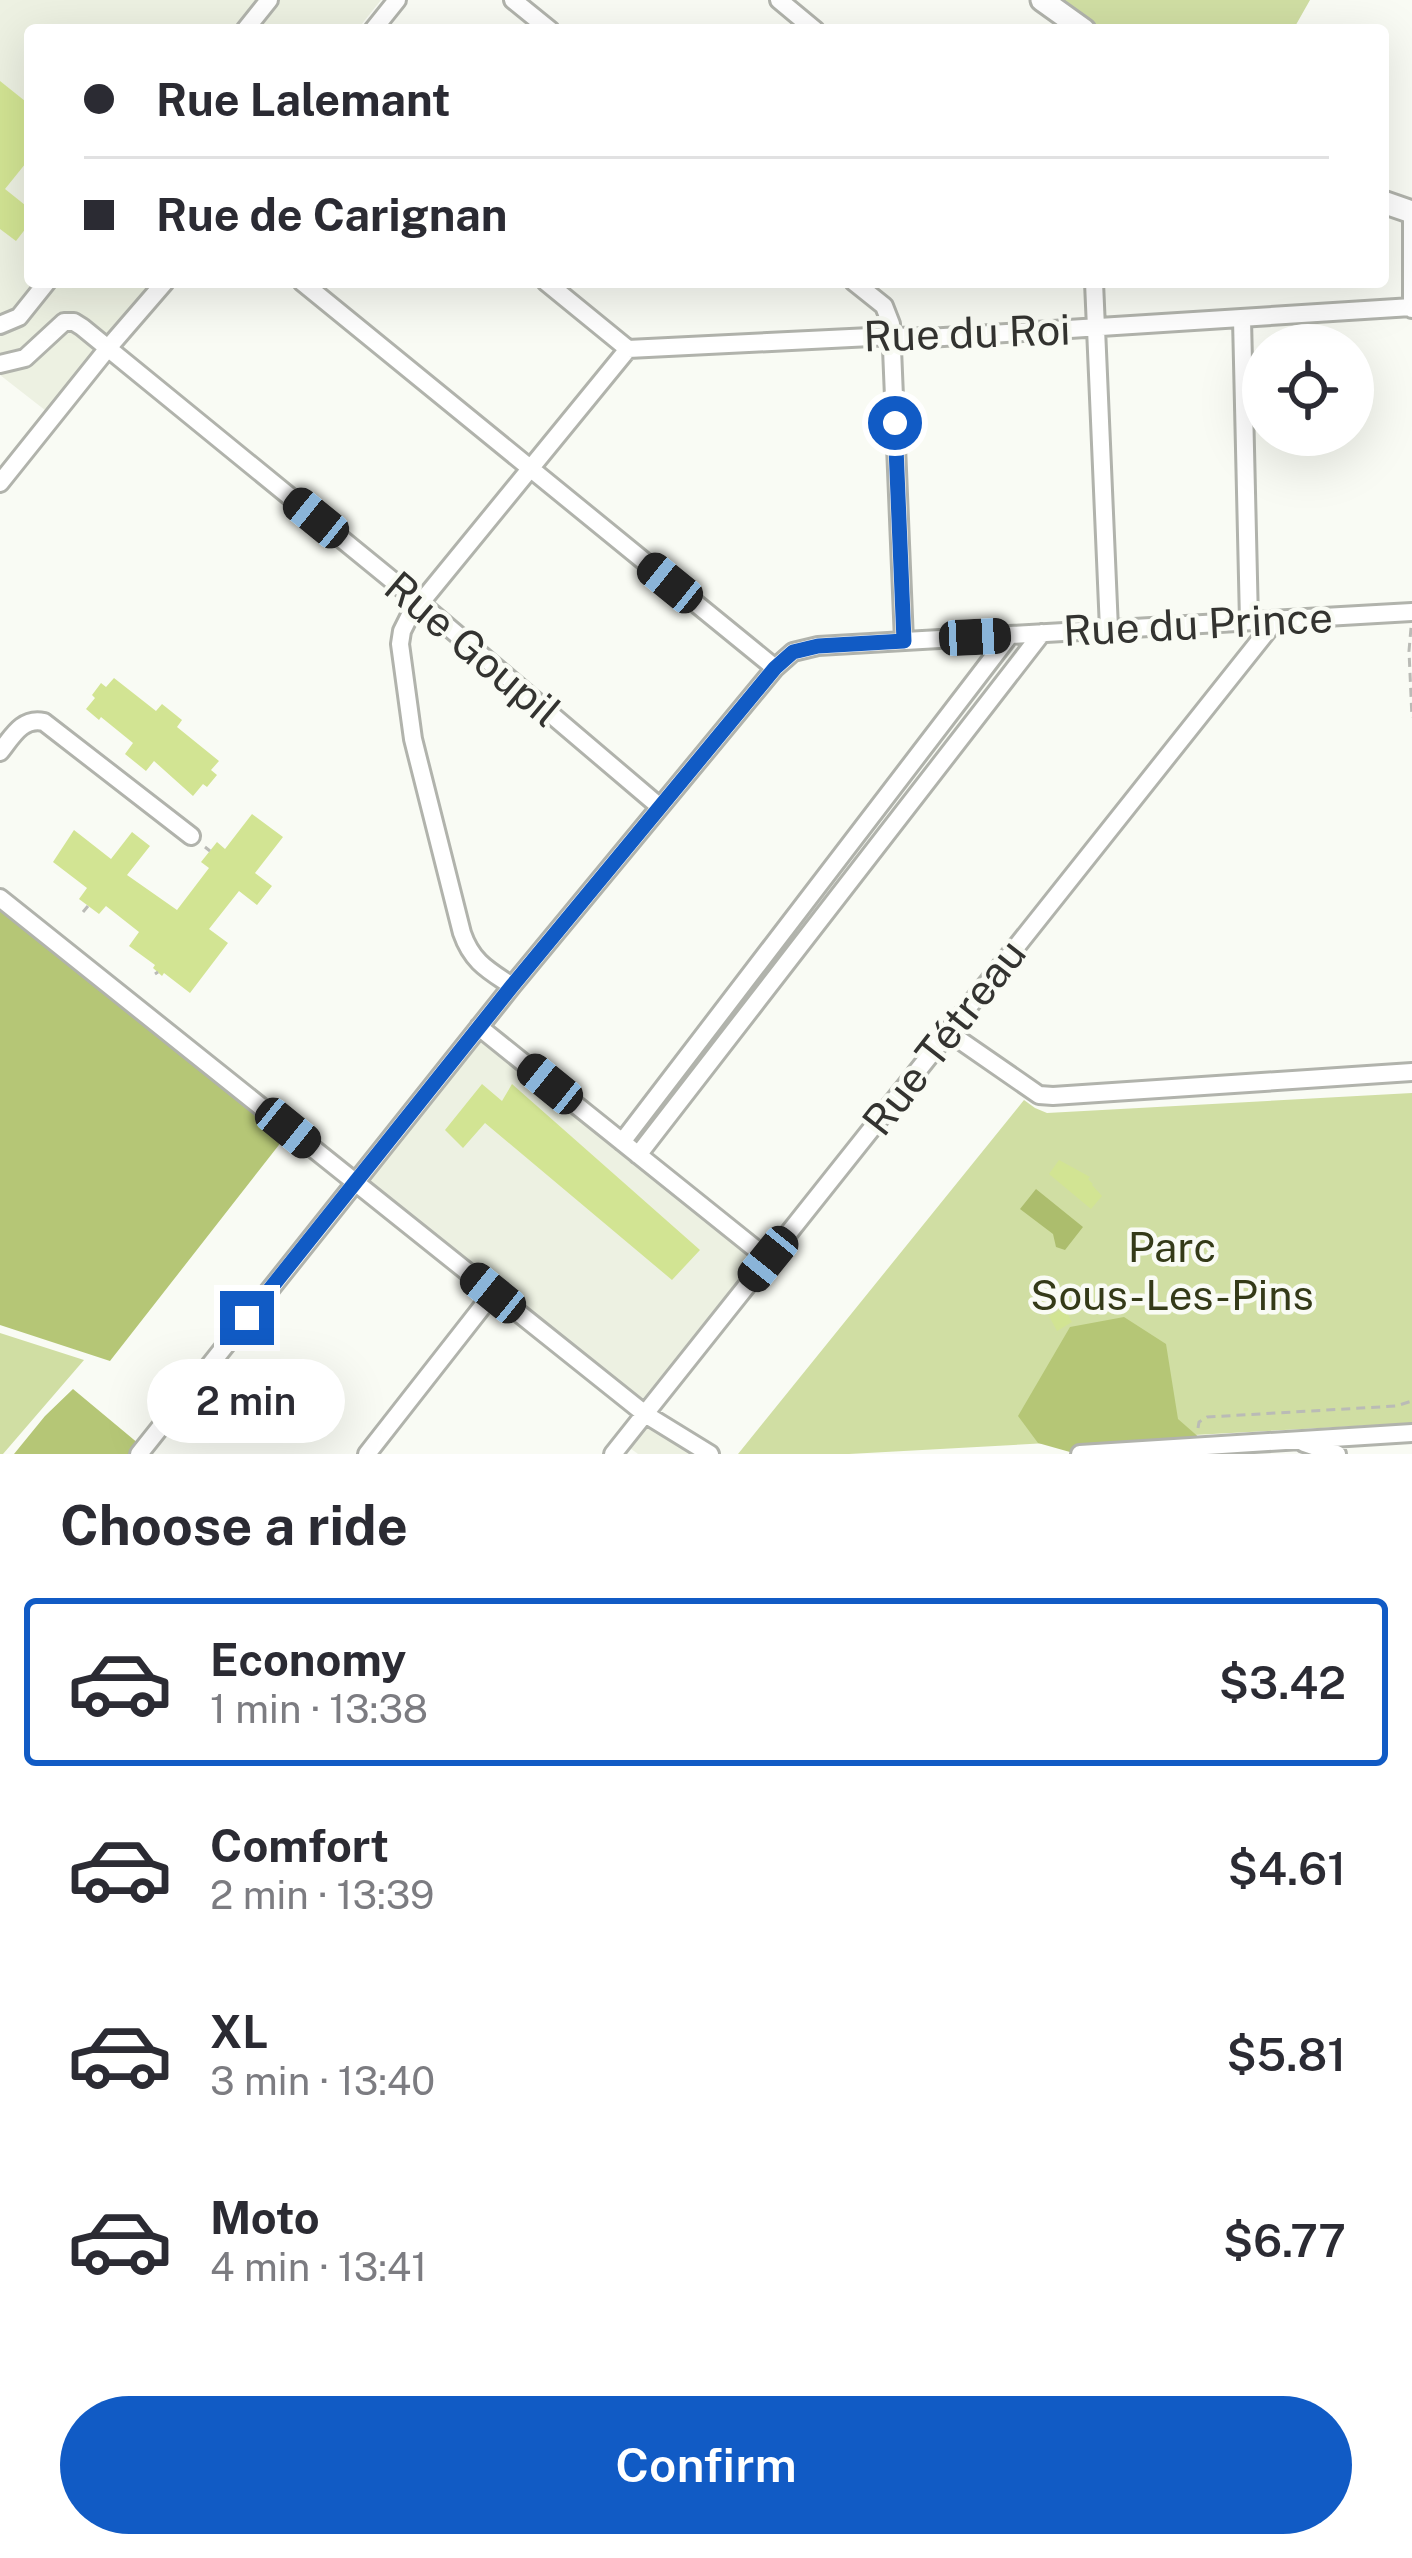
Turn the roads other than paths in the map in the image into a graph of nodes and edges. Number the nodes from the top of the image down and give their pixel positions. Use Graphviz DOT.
graph roads {
  1 [pos="269,0"];
  2 [pos="397,0"];
  3 [pos="514,0"];
  4 [pos="779,0"];
  5 [pos="1042,0"];
  6 [pos="250,24"];
  7 [pos="378,24"];
  8 [pos="543,24"];
  9 [pos="808,24"];
  10 [pos="1076,24"];
  11 [pos="1412,213"];
  12 [pos="42,288"];
  13 [pos="160,288"];
  14 [pos="309,288"];
  15 [pos="553,288"];
  16 [pos="861,288"];
  17 [pos="1095,288"];
  18 [pos="1412,308"];
  19 [pos="1242,320"];
  20 [pos="0,326"];
  21 [pos="1098,328"];
  22 [pos="891,336"];
  23 [pos="108,348"];
  24 [pos="628,350"];
  25 [pos="0,364"];
  26 [pos="530,470"];
  27 [pos="0,483"];
  28 [pos="420,603"];
  29 [pos="1412,612"];
  30 [pos="1276,620"];
  31 [pos="1250,621"];
  32 [pos="1109,629"];
  33 [pos="1042,633"];
  34 [pos="1010,635"];
  35 [pos="904,641"];
  36 [pos="775,668"];
  37 [pos="0,752"];
  38 [pos="901,778"];
  39 [pos="919,792"];
  40 [pos="660,807"];
  41 [pos="202,844"];
  42 [pos="817,887"];
  43 [pos="0,898"];
  44 [pos="834,901"];
  45 [pos="512,986"];
  46 [pos="723,1010"];
  47 [pos="740,1023"];
  48 [pos="478,1027"];
  49 [pos="948,1032"];
  50 [pos="1412,1072"];
  51 [pos="622,1142"];
  52 [pos="638,1155"];
  53 [pos="356,1182"];
  54 [pos="768,1259"];
  55 [pos="493,1293"];
  56 [pos="645,1414"];
  57 [pos="1412,1433"];
  58 [pos="1292,1439"];
  59 [pos="139,1454"];
  60 [pos="367,1454"];
  61 [pos="613,1454"];
  62 [pos="710,1454"];
  63 [pos="1080,1454"];
  64 [pos="1337,1454"];
  1 -- 6 [label="street"];
  2 -- 7 [label="street"];
  3 -- 8 [label="street"];
  4 -- 9 [label="street"];
  5 -- 10 [label="main road"];
  11 -- 18 [label="street"];
  12 -- 20 [label="street"];
  13 -- 23 [label="street"];
  14 -- 26 [label="street"];
  15 -- 24 [label="street"];
  16 -- 22 [label="street"];
  17 -- 21 [label="street"];
  18 -- 19 [label="street, Rue du Roi"];
  19 -- 21 [label="street, Rue du Roi"];
  19 -- 31 [label="street"];
  21 -- 22 [label="street, Rue du Roi"];
  21 -- 32 [label="street"];
  22 -- 24 [label="street, Rue du Roi"];
  22 -- 35 [label="street"];
  23 -- 25 [label="street, Rue Goupil"];
  23 -- 27 [label="street"];
  23 -- 28 [label="street, Rue Goupil"];
  24 -- 26 [label="street"];
  26 -- 28 [label="street"];
  26 -- 36 [label="street"];
  28 -- 40 [label="street, Rue Goupil"];
  28 -- 45 [label="street"];
  29 -- 30 [label="street, Rue du Prince"];
  30 -- 31 [label="street, Rue du Prince"];
  30 -- 49 [label="street, Rue Tétreau"];
  31 -- 32 [label="street, Rue du Prince"];
  32 -- 33 [label="street, Rue du Prince"];
  33 -- 34 [label="street, Rue du Prince"];
  33 -- 39 [label="street"];
  34 -- 35 [label="street, Rue du Prince"];
  34 -- 38 [label="street"];
  35 -- 36 [label="street, Rue du Prince"];
  36 -- 40 [label="street"];
  37 -- 41 [label="street"];
  38 -- 39 [label="street"];
  38 -- 42 [label="street"];
  39 -- 44 [label="street"];
  40 -- 45 [label="street"];
  42 -- 44 [label="street"];
  42 -- 46 [label="street"];
  43 -- 53 [label="street"];
  44 -- 47 [label="street"];
  45 -- 48 [label="street"];
  46 -- 47 [label="street"];
  46 -- 51 [label="street"];
  47 -- 52 [label="street"];
  48 -- 51 [label="street"];
  48 -- 53 [label="street"];
  49 -- 50 [label="street"];
  49 -- 54 [label="street, Rue Tétreau"];
  51 -- 52 [label="street"];
  52 -- 54 [label="street"];
  53 -- 55 [label="street"];
  53 -- 59 [label="street"];
  54 -- 56 [label="street, Rue Tétreau"];
  55 -- 56 [label="street"];
  55 -- 60 [label="street"];
  56 -- 61 [label="street, Rue Tétreau"];
  56 -- 62 [label="street"];
  57 -- 58 [label="street"];
  58 -- 63 [label="street"];
  58 -- 64 [label="street"];
}
